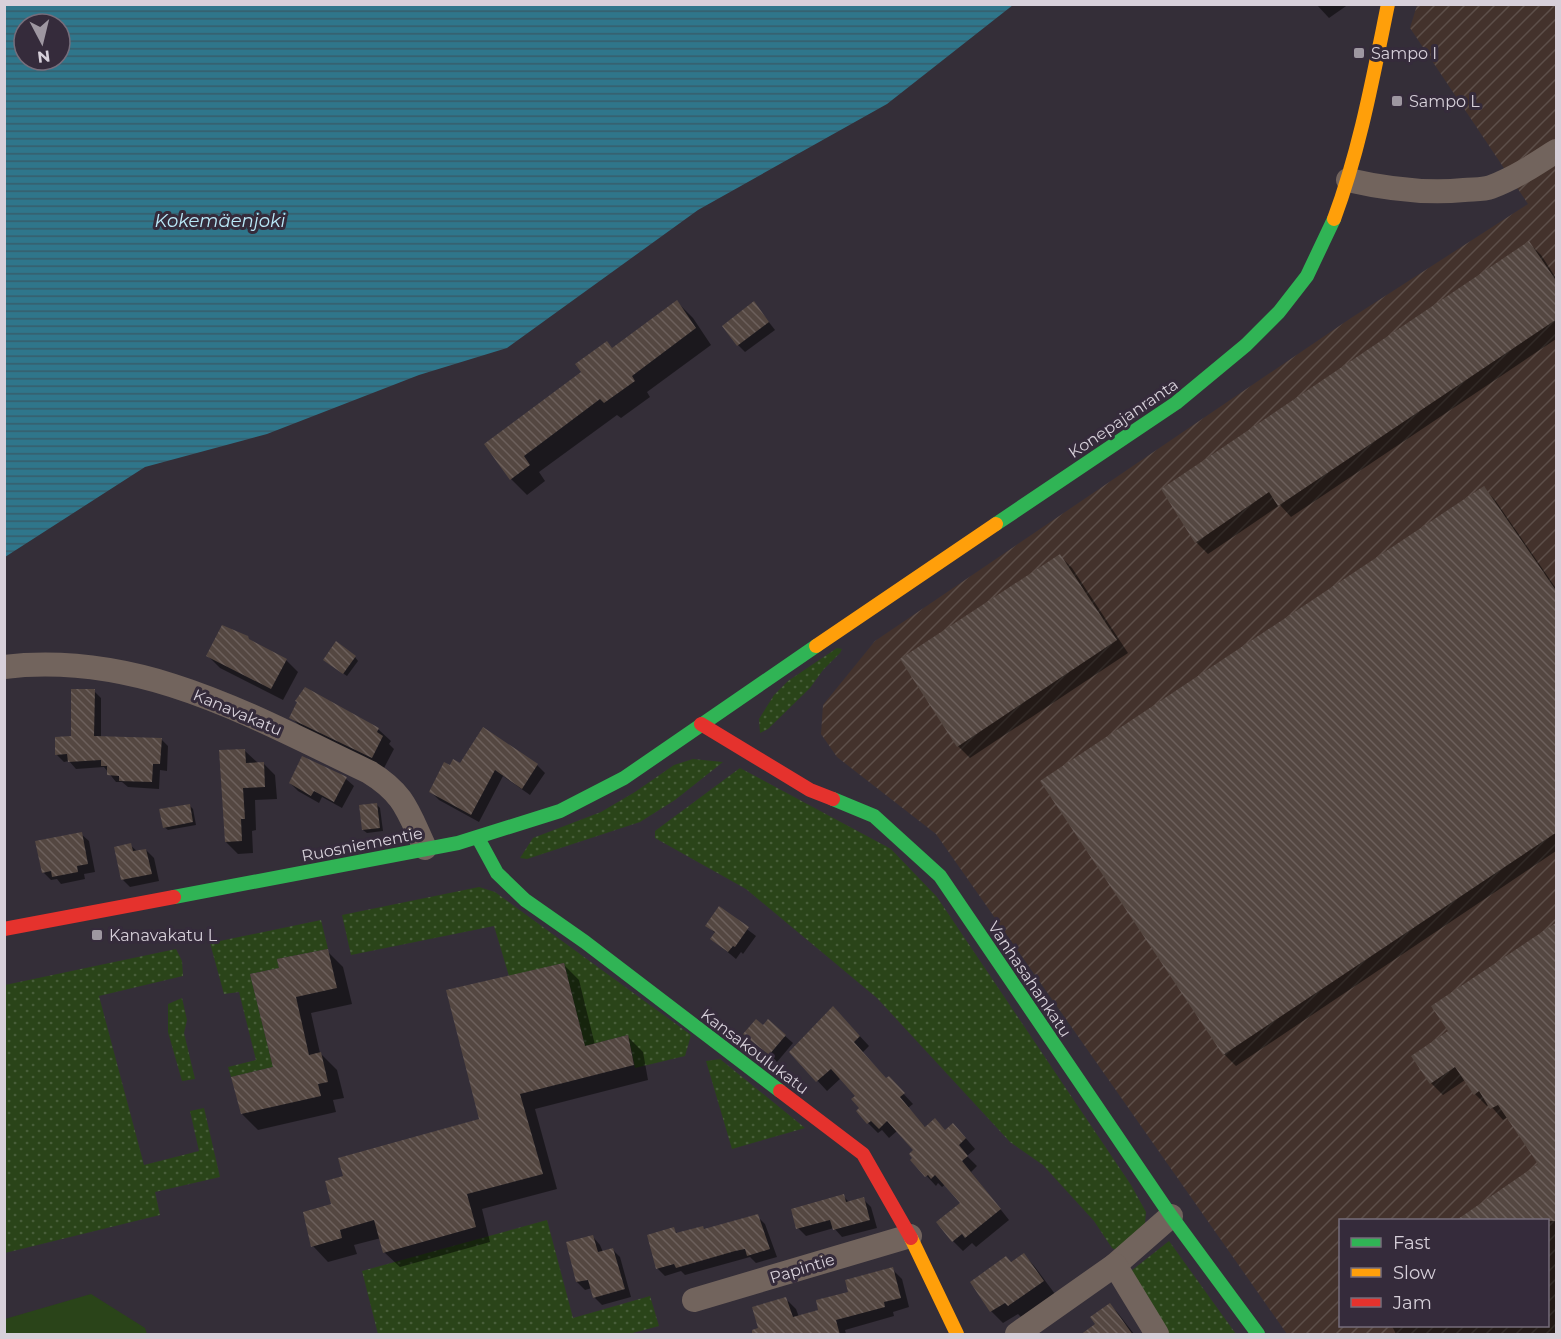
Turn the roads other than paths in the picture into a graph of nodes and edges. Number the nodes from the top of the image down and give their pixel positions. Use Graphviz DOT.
graph roads {
  1 [pos="1388,4"];
  2 [pos="1557,151"];
  3 [pos="1348,180"];
  4 [pos="4,667"];
  5 [pos="701,724"];
  6 [pos="478,838"];
  7 [pos="425,848"];
  8 [pos="4,928"];
  9 [pos="1171,1216"];
  10 [pos="910,1236"];
  11 [pos="1114,1265"];
  12 [pos="694,1300"];
  13 [pos="957,1335"];
  14 [pos="1017,1335"];
  15 [pos="1156,1335"];
  16 [pos="1257,1335"];
  1 -- 3 [label="main road, Konepajanranta"];
  2 -- 3 [label="street"];
  3 -- 5 [label="main road, Konepajanranta"];
  4 -- 7 [label="street, Kanavakatu"];
  5 -- 6 [label="main road, Ruosniementie"];
  5 -- 9 [label="main road, Vanhasahankatu"];
  6 -- 7 [label="main road, Ruosniementie"];
  6 -- 10 [label="main road, Kansakoulukatu"];
  7 -- 8 [label="main road, Ruosniementie"];
  9 -- 11 [label="street"];
  9 -- 16 [label="main road, Vanhasahankatu"];
  10 -- 12 [label="street, Papintie"];
  10 -- 13 [label="main road, Kansakoulukatu"];
  11 -- 14 [label="street"];
  11 -- 15 [label="street"];
}
